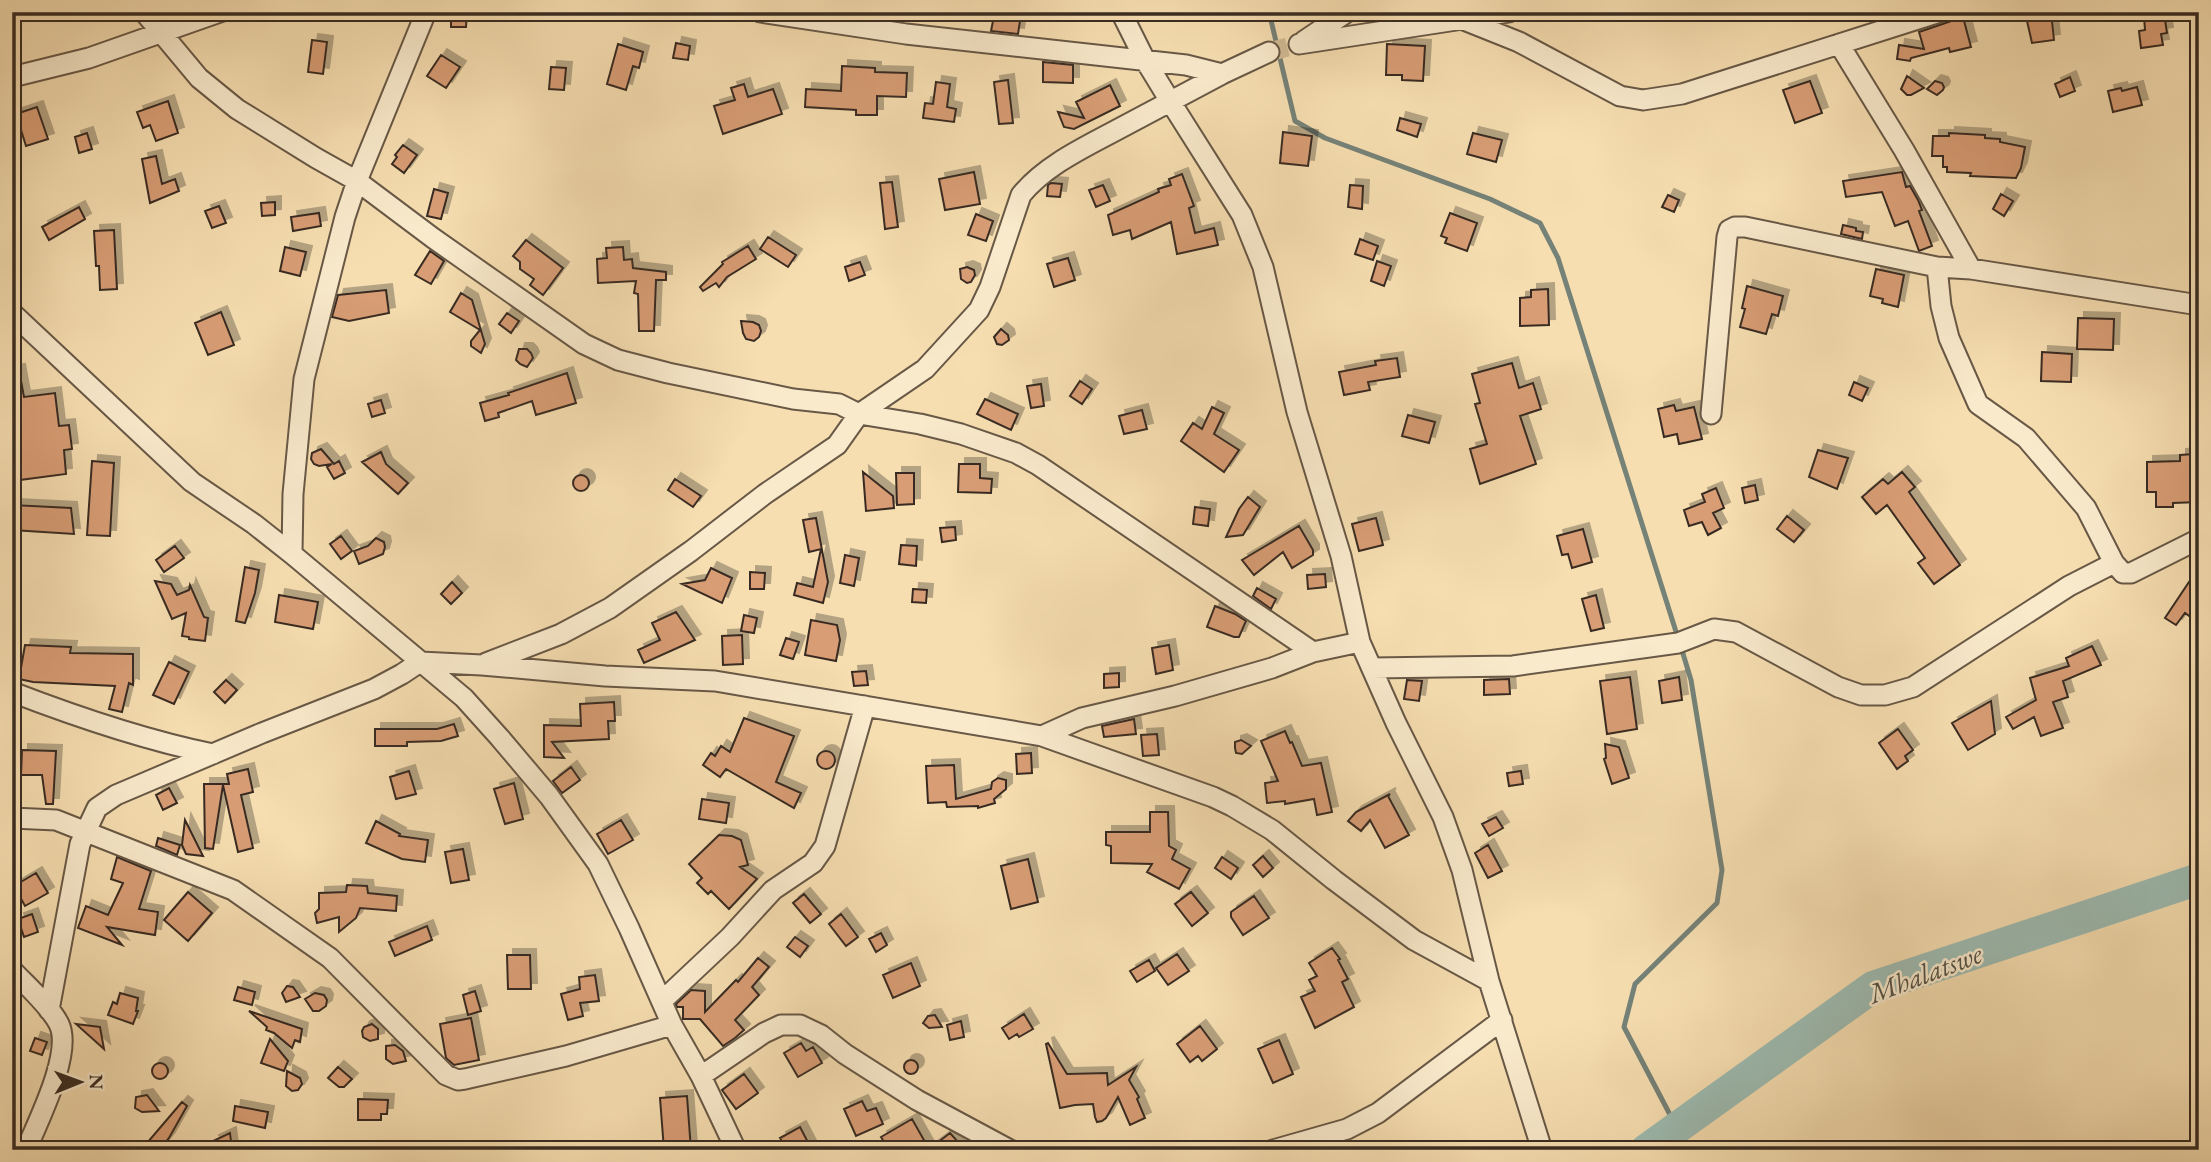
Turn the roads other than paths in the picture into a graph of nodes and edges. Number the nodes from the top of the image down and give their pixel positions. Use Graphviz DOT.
graph roads {
  1 [pos="144,12"];
  2 [pos="220,12"];
  3 [pos="426,12"];
  4 [pos="760,12"];
  5 [pos="1121,12"];
  6 [pos="1347,12"];
  7 [pos="1509,12"];
  8 [pos="1940,12"];
  9 [pos="1450,18"];
  10 [pos="161,33"];
  11 [pos="1839,44"];
  12 [pos="1269,52"];
  13 [pos="1146,60"];
  14 [pos="1222,74"];
  15 [pos="12,77"];
  16 [pos="1170,101"];
  17 [pos="357,181"];
  18 [pos="1937,267"];
  19 [pos="1971,269"];
  20 [pos="2199,305"];
  21 [pos="12,313"];
  22 [pos="859,414"];
  23 [pos="1711,414"];
  24 [pos="2199,539"];
  25 [pos="292,554"];
  26 [pos="2113,564"];
  27 [pos="1360,642"];
  28 [pos="1313,652"];
  29 [pos="420,662"];
  30 [pos="482,665"];
  31 [pos="1372,667"];
  32 [pos="12,692"];
  33 [pos="865,706"];
  34 [pos="1042,736"];
  35 [pos="212,754"];
  36 [pos="12,818"];
  37 [pos="85,830"];
  38 [pos="12,970"];
  39 [pos="1489,981"];
  40 [pos="662,1001"];
  41 [pos="49,1010"];
  42 [pos="1502,1020"];
  43 [pos="672,1025"];
  44 [pos="701,1076"];
  45 [pos="26,1150"];
  46 [pos="736,1150"];
  47 [pos="1010,1150"];
  48 [pos="1273,1150"];
  49 [pos="1542,1150"];
  1 -- 10 [label="street"];
  2 -- 10 [label="street"];
  3 -- 17 [label="street"];
  4 -- 13 [label="street"];
  5 -- 13 [label="street"];
  6 -- 9 [label="street"];
  7 -- 9 [label="street"];
  8 -- 11 [label="street"];
  9 -- 11 [label="street"];
  10 -- 15 [label="street"];
  10 -- 17 [label="street"];
  11 -- 19 [label="street"];
  12 -- 14 [label="street"];
  13 -- 14 [label="street"];
  13 -- 16 [label="street"];
  14 -- 16 [label="street"];
  16 -- 22 [label="street"];
  16 -- 27 [label="street"];
  17 -- 22 [label="street"];
  17 -- 25 [label="street"];
  18 -- 19 [label="street"];
  18 -- 23 [label="street"];
  18 -- 26 [label="street"];
  19 -- 20 [label="street"];
  21 -- 25 [label="street"];
  22 -- 28 [label="street"];
  22 -- 30 [label="street"];
  24 -- 26 [label="street"];
  25 -- 29 [label="street"];
  26 -- 31 [label="street"];
  27 -- 28 [label="street"];
  27 -- 31 [label="street"];
  28 -- 34 [label="street"];
  29 -- 30 [label="street"];
  29 -- 35 [label="street"];
  29 -- 40 [label="street"];
  30 -- 33 [label="street"];
  31 -- 39 [label="street"];
  32 -- 35 [label="street"];
  33 -- 34 [label="street"];
  33 -- 40 [label="street"];
  34 -- 39 [label="street"];
  35 -- 37 [label="street"];
  36 -- 37 [label="street"];
  37 -- 41 [label="street"];
  37 -- 43 [label="street"];
  38 -- 41 [label="street"];
  39 -- 42 [label="street"];
  40 -- 43 [label="street"];
  41 -- 45 [label="street"];
  42 -- 48 [label="street"];
  42 -- 49 [label="street"];
  43 -- 44 [label="street"];
  44 -- 46 [label="street"];
  44 -- 47 [label="street"];
}
